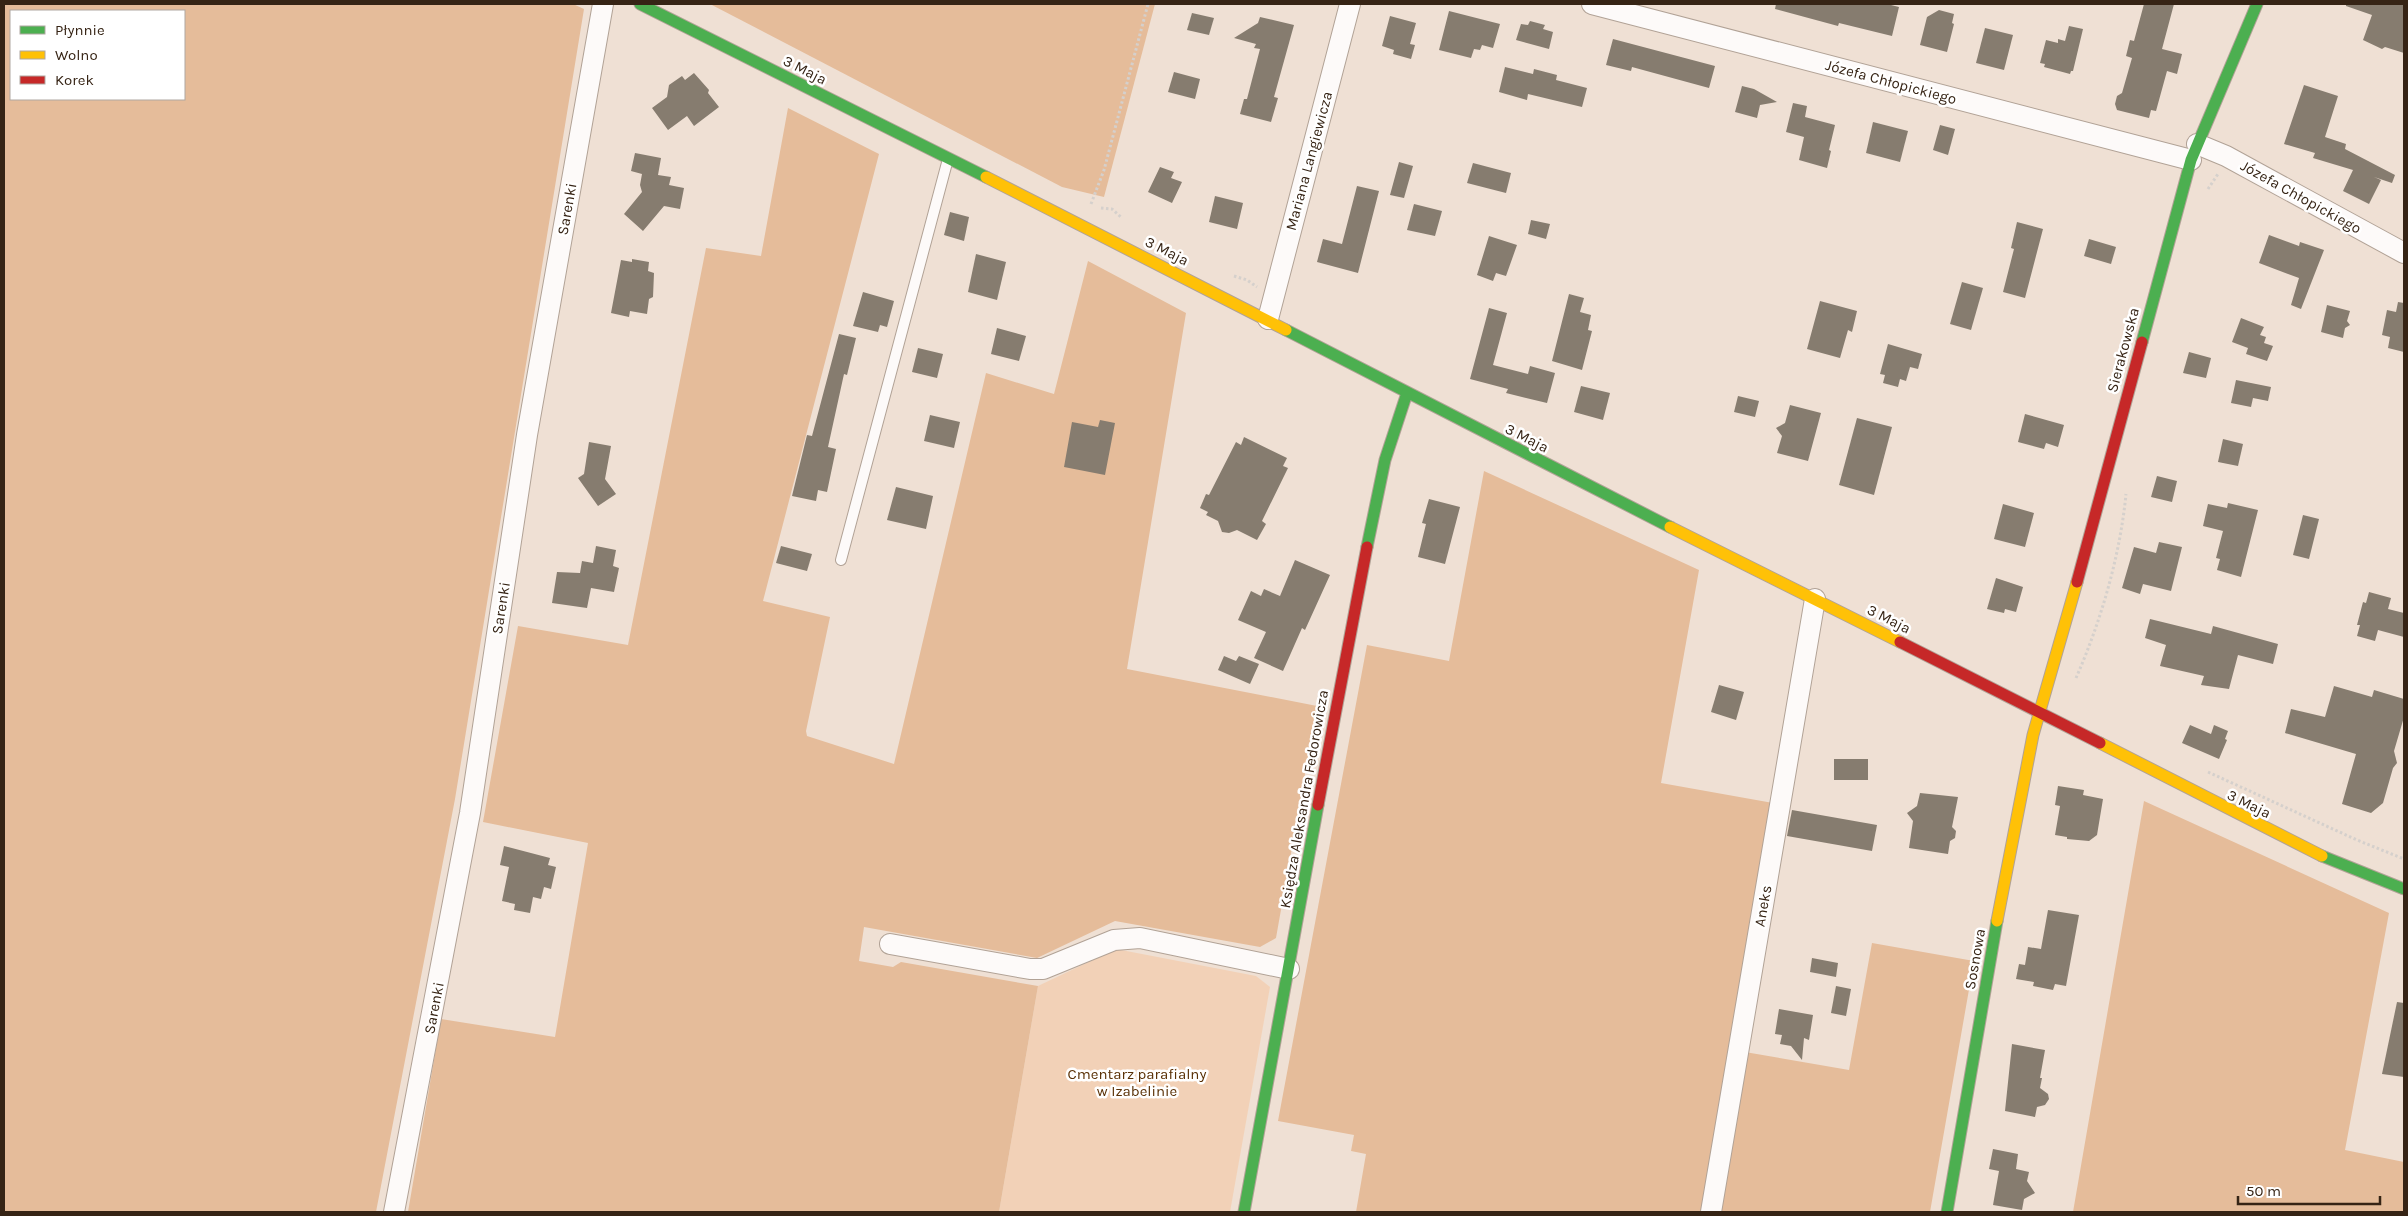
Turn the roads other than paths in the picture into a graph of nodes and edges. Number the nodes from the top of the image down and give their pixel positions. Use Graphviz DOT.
graph roads {
  1 [pos="603,4"];
  2 [pos="640,4"];
  3 [pos="1350,4"];
  4 [pos="1592,4"];
  5 [pos="2257,4"];
  6 [pos="2194,152"];
  7 [pos="948,158"];
  8 [pos="2404,253"];
  9 [pos="1268,319"];
  10 [pos="1407,393"];
  11 [pos="841,560"];
  12 [pos="1815,599"];
  13 [pos="2040,712"];
  14 [pos="2404,889"];
  15 [pos="890,944"];
  16 [pos="1289,969"];
  17 [pos="394,1212"];
  18 [pos="1244,1212"];
  19 [pos="1711,1212"];
  20 [pos="1947,1212"];
  1 -- 17 [label="street, Sarenki"];
  2 -- 7 [label="street, 3 Maja"];
  3 -- 9 [label="street, Mariana Langiewicza"];
  4 -- 6 [label="street, Józefa Chłopickiego"];
  5 -- 6 [label="street, Sierakowska"];
  6 -- 8 [label="street, Józefa Chłopickiego"];
  6 -- 13 [label="street, Sierakowska"];
  7 -- 9 [label="street, 3 Maja"];
  7 -- 11 [label="lane"];
  9 -- 10 [label="street, 3 Maja"];
  10 -- 12 [label="street, 3 Maja"];
  10 -- 16 [label="street, Księdza Aleksandra Fedorowicza"];
  12 -- 13 [label="street, 3 Maja"];
  12 -- 19 [label="street, Aneks"];
  13 -- 14 [label="street, 3 Maja"];
  13 -- 20 [label="street, Sosnowa"];
  15 -- 16 [label="street"];
  16 -- 18 [label="street, Księdza Aleksandra Fedorowicza"];
}
